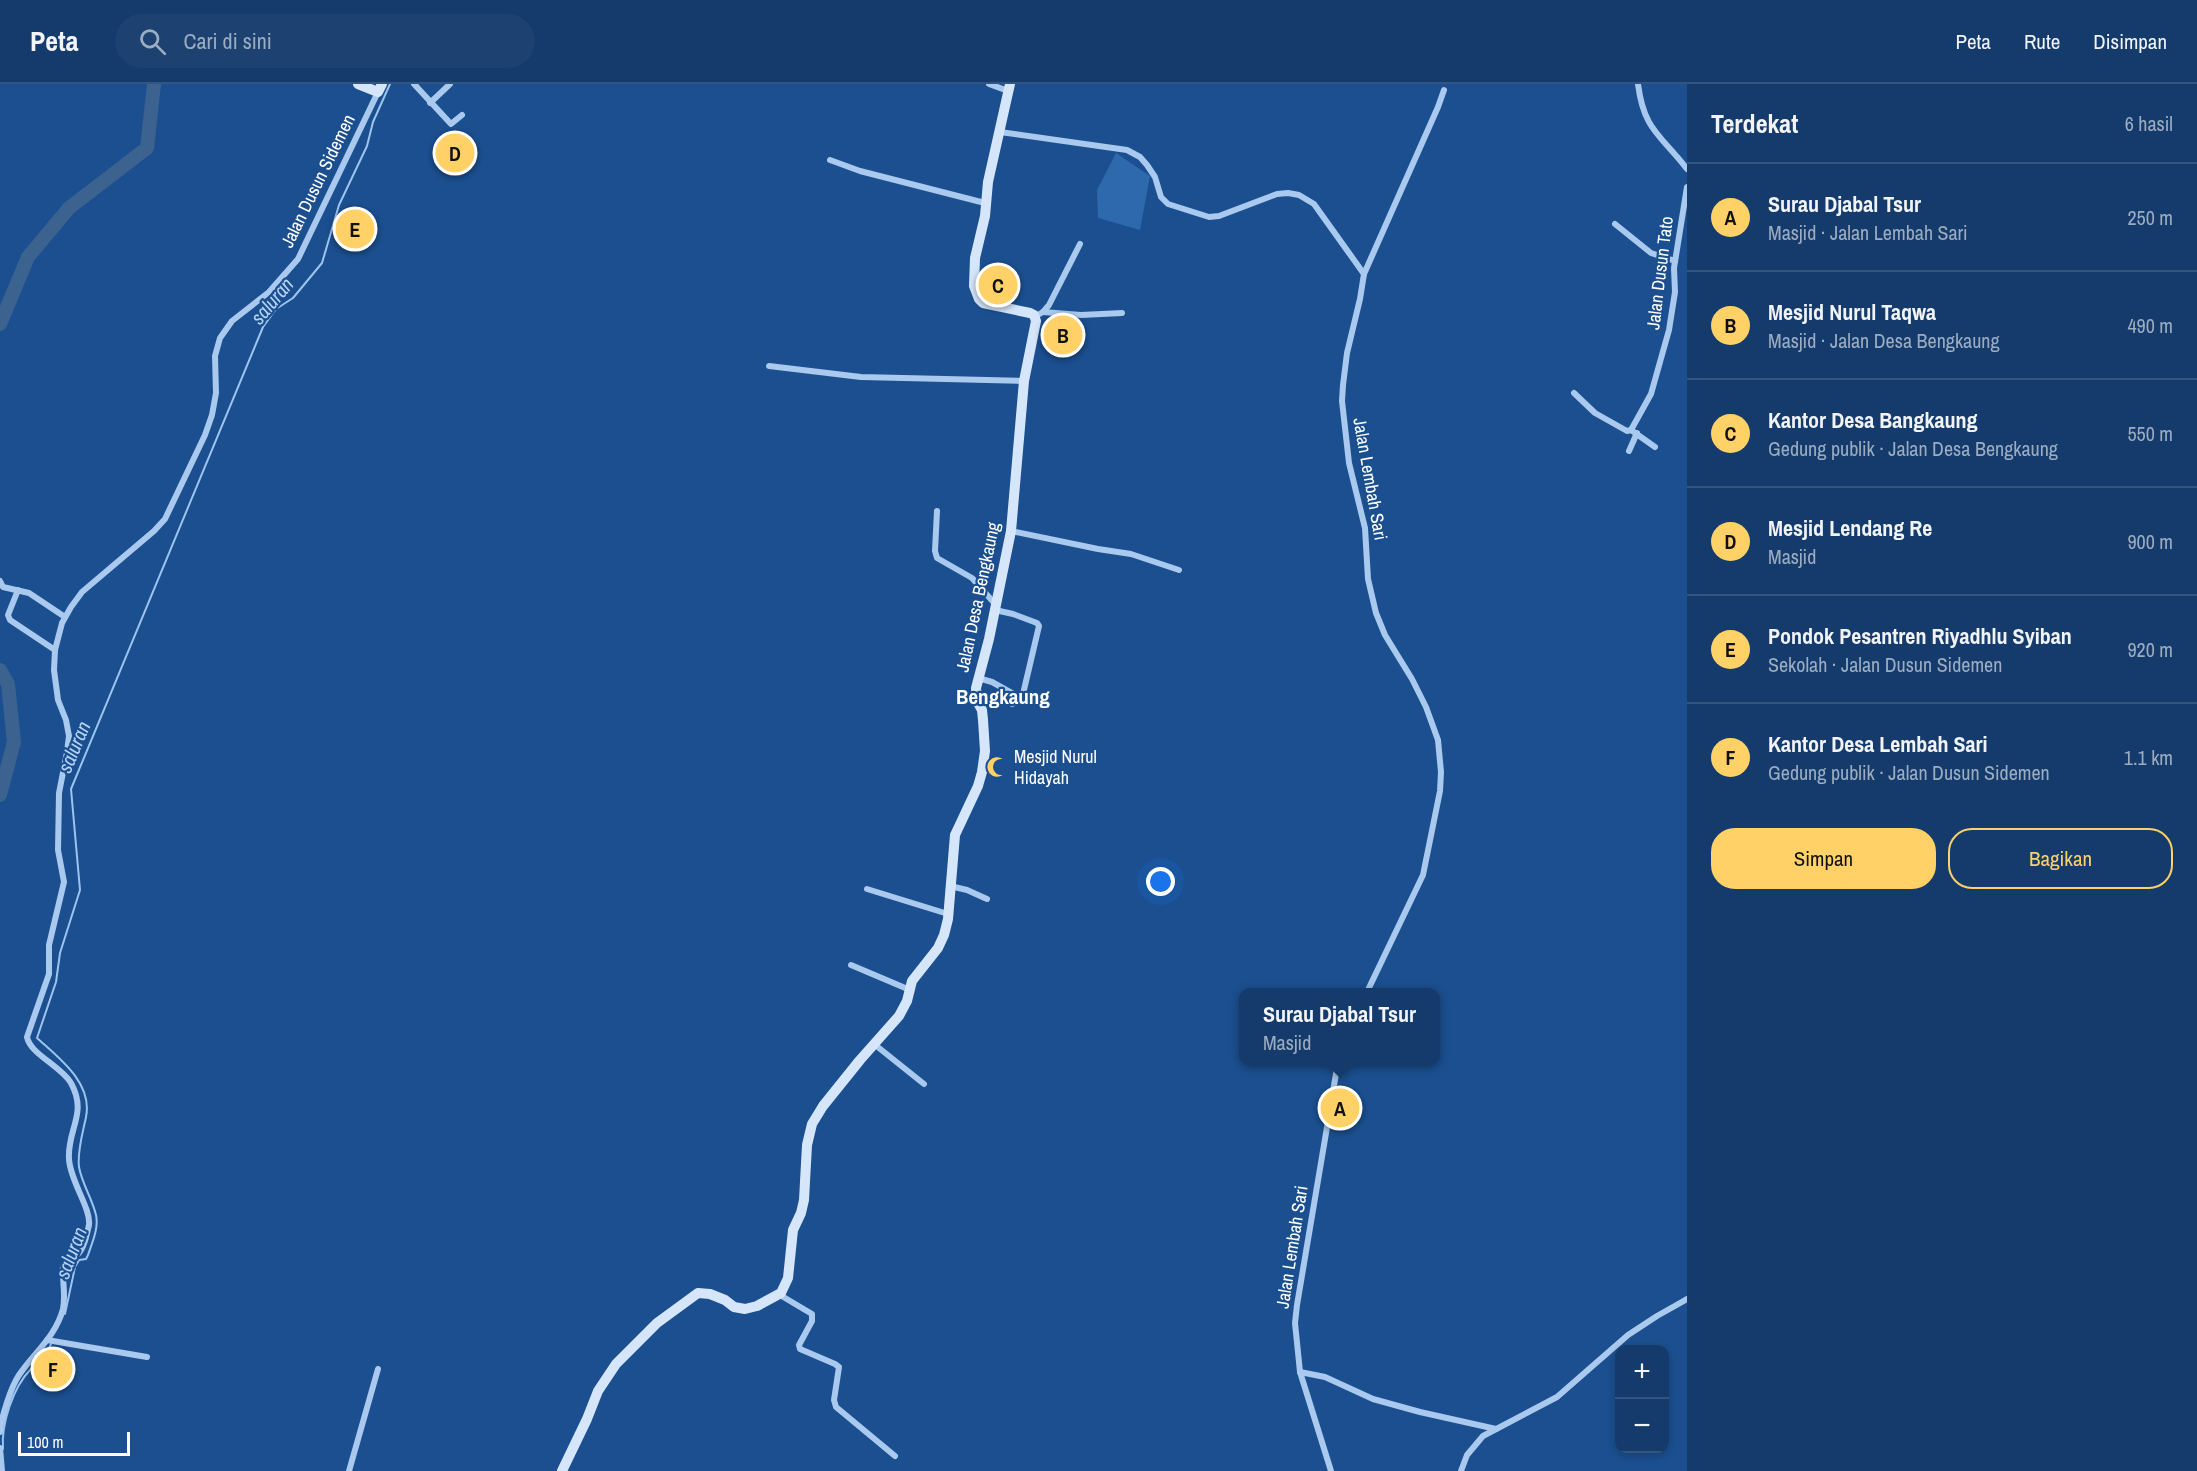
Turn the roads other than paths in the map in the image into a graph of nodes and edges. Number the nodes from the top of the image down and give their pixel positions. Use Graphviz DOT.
graph roads {
  1 [pos="358,84"];
  2 [pos="414,84"];
  3 [pos="450,84"];
  4 [pos="989,84"];
  5 [pos="1638,84"];
  6 [pos="1009,87"];
  7 [pos="380,88"];
  8 [pos="1444,90"];
  9 [pos="430,103"];
  10 [pos="462,115"];
  11 [pos="1000,132"];
  12 [pos="830,160"];
  13 [pos="1687,169"];
  14 [pos="1687,187"];
  15 [pos="985,203"];
  16 [pos="1616,224"];
  17 [pos="1080,244"];
  18 [pos="1675,261"];
  19 [pos="1364,274"];
  20 [pos="1122,313"];
  21 [pos="1039,314"];
  22 [pos="769,366"];
  23 [pos="1024,381"];
  24 [pos="1574,393"];
  25 [pos="1634,431"];
  26 [pos="1655,447"];
  27 [pos="1629,451"];
  28 [pos="937,511"];
  29 [pos="1011,531"];
  30 [pos="1179,570"];
  31 [pos="0,581"];
  32 [pos="18,590"];
  33 [pos="996,608"];
  34 [pos="65,617"];
  35 [pos="55,650"];
  36 [pos="978,678"];
  37 [pos="1021,698"];
  38 [pos="1012,704"];
  39 [pos="950,886"];
  40 [pos="867,889"];
  41 [pos="987,898"];
  42 [pos="948,914"];
  43 [pos="851,965"];
  44 [pos="1369,988"];
  45 [pos="910,990"];
  46 [pos="874,1044"];
  47 [pos="1337,1066"];
  48 [pos="924,1084"];
  49 [pos="780,1295"];
  50 [pos="1687,1299"];
  51 [pos="51,1341"];
  52 [pos="147,1357"];
  53 [pos="378,1369"];
  54 [pos="1300,1372"];
  55 [pos="1496,1429"];
  56 [pos="0,1432"];
  57 [pos="0,1448"];
  58 [pos="895,1456"];
  59 [pos="2,1471"];
  60 [pos="349,1471"];
  61 [pos="562,1471"];
  62 [pos="1331,1471"];
  63 [pos="1461,1471"];
  1 -- 7 [label="street"];
  2 -- 9 [label="street"];
  3 -- 9 [label="street"];
  4 -- 6 [label="street"];
  5 -- 13 [label="street"];
  6 -- 11 [label="street"];
  7 -- 34 [label="street, Jalan Dusun Sidemen"];
  8 -- 19 [label="street, Jalan Lembah Sari"];
  9 -- 10 [label="street"];
  11 -- 15 [label="street"];
  11 -- 19 [label="street"];
  12 -- 15 [label="street"];
  14 -- 18 [label="street, Jalan Dusun Tato"];
  15 -- 21 [label="street"];
  16 -- 18 [label="street"];
  17 -- 21 [label="street"];
  18 -- 25 [label="street, Jalan Dusun Tato"];
  19 -- 44 [label="street, Jalan Lembah Sari"];
  20 -- 21 [label="street"];
  21 -- 23 [label="street, Jalan Desa Bengkaung"];
  22 -- 23 [label="street"];
  23 -- 29 [label="street, Jalan Desa Bengkaung"];
  24 -- 25 [label="street"];
  25 -- 26 [label="street"];
  25 -- 27 [label="street, Jalan Dusun Tato"];
  28 -- 33 [label="street"];
  29 -- 30 [label="street"];
  29 -- 33 [label="street, Jalan Desa Bengkaung"];
  31 -- 32 [label="street"];
  32 -- 34 [label="street"];
  32 -- 35 [label="street"];
  33 -- 36 [label="street, Jalan Desa Bengkaung"];
  33 -- 37 [label="street"];
  34 -- 35 [label="street, Jalan Dusun Sidemen"];
  35 -- 51 [label="street, Jalan Dusun Sidemen"];
  36 -- 37 [label="street"];
  36 -- 39 [label="street, Jalan Desa Bengkaung"];
  37 -- 38 [label="street"];
  39 -- 41 [label="street"];
  39 -- 42 [label="street, Jalan Desa Bengkaung"];
  40 -- 42 [label="street"];
  42 -- 45 [label="street, Jalan Desa Bengkaung"];
  43 -- 45 [label="street"];
  45 -- 46 [label="street, Jalan Desa Bengkaung"];
  46 -- 48 [label="street"];
  46 -- 49 [label="street, Jalan Desa Bengkaung"];
  47 -- 54 [label="street, Jalan Lembah Sari"];
  49 -- 58 [label="street"];
  49 -- 61 [label="street"];
  50 -- 55 [label="street"];
  51 -- 52 [label="street"];
  51 -- 56 [label="street, Jalan Dusun Sidemen"];
  53 -- 60 [label="street"];
  54 -- 55 [label="street"];
  54 -- 62 [label="street, Jalan Lembah Sari"];
  55 -- 63 [label="street"];
  57 -- 59 [label="street"];
}
